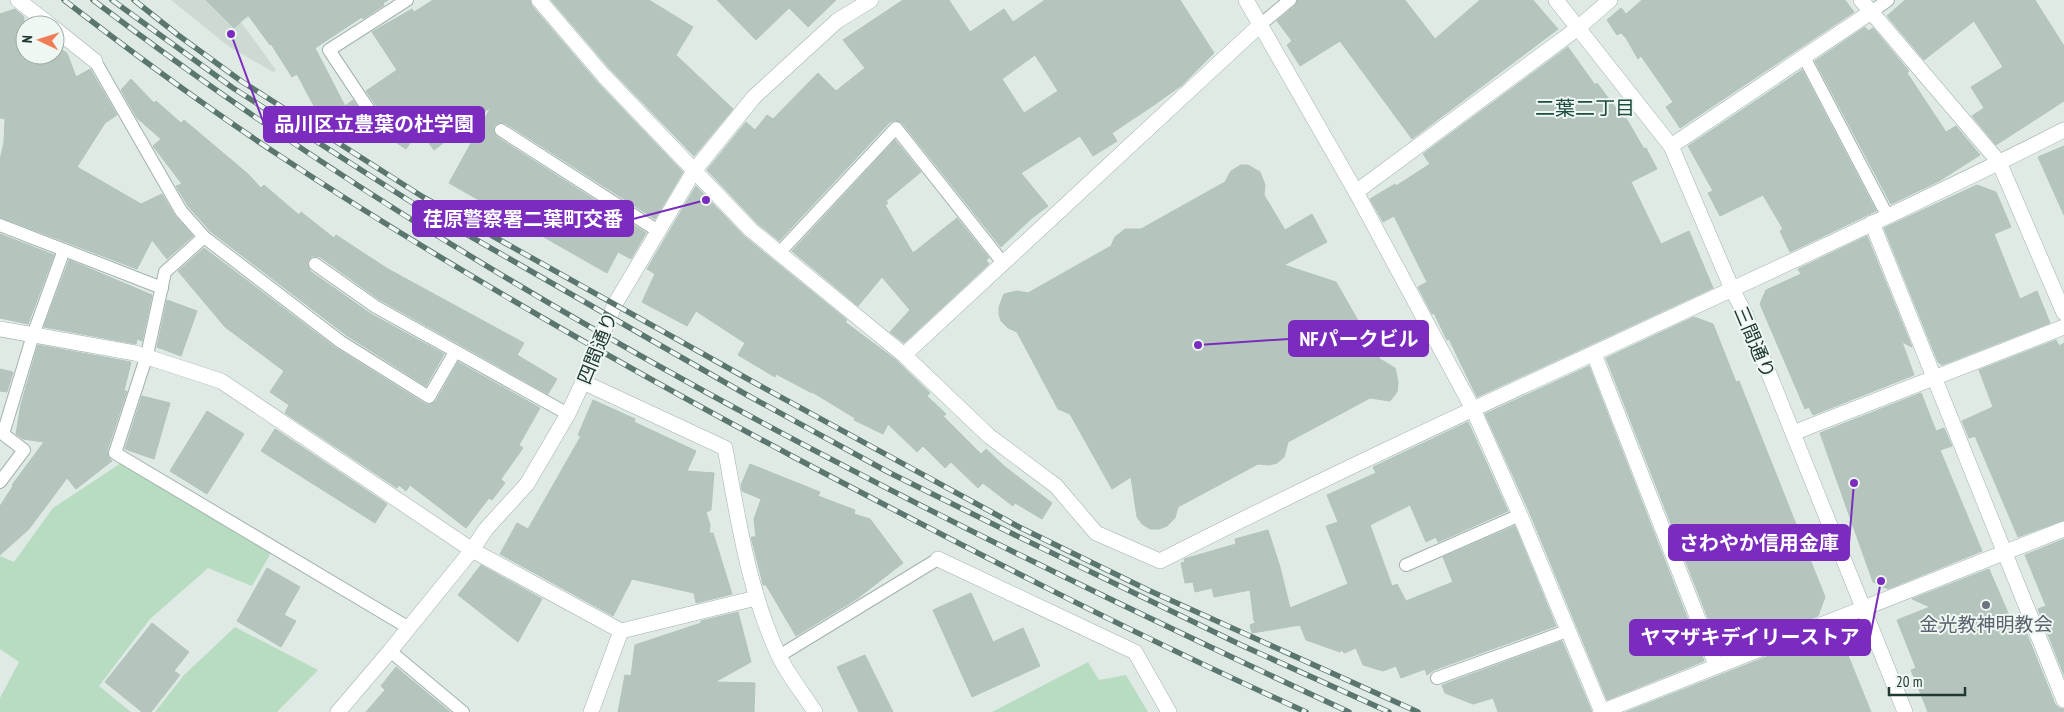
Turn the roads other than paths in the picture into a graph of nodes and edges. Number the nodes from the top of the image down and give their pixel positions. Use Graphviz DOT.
graph roads {
  1 [pos="18,0"];
  2 [pos="407,0"];
  3 [pos="539,0"];
  4 [pos="871,0"];
  5 [pos="1246,0"];
  6 [pos="1290,0"];
  7 [pos="1556,0"];
  8 [pos="1610,0"];
  9 [pos="1861,0"];
  10 [pos="1888,0"];
  11 [pos="1871,12"];
  12 [pos="37,15"];
  13 [pos="1260,25"];
  14 [pos="1578,28"];
  15 [pos="65,37"];
  16 [pos="1804,57"];
  17 [pos="95,61"];
  18 [pos="502,130"];
  19 [pos="2064,130"];
  20 [pos="385,134"];
  21 [pos="1671,146"];
  22 [pos="1999,162"];
  23 [pos="694,171"];
  24 [pos="1356,192"];
  25 [pos="1887,215"];
  26 [pos="1872,223"];
  27 [pos="0,225"];
  28 [pos="658,231"];
  29 [pos="204,237"];
  30 [pos="64,250"];
  31 [pos="779,253"];
  32 [pos="1002,263"];
  33 [pos="315,264"];
  34 [pos="162,288"];
  35 [pos="1732,289"];
  36 [pos="2064,313"];
  37 [pos="2064,327"];
  38 [pos="0,329"];
  39 [pos="33,335"];
  40 [pos="455,352"];
  41 [pos="1594,354"];
  42 [pos="147,355"];
  43 [pos="904,355"];
  44 [pos="1935,378"];
  45 [pos="584,382"];
  46 [pos="1473,409"];
  47 [pos="568,414"];
  48 [pos="1793,434"];
  49 [pos="0,482"];
  50 [pos="1520,515"];
  51 [pos="2064,529"];
  52 [pos="472,550"];
  53 [pos="2005,552"];
  54 [pos="938,559"];
  55 [pos="1406,565"];
  56 [pos="756,598"];
  57 [pos="1863,607"];
  58 [pos="409,628"];
  59 [pos="621,630"];
  60 [pos="1567,630"];
  61 [pos="390,651"];
  62 [pos="779,656"];
  63 [pos="1716,665"];
  64 [pos="1437,678"];
  65 [pos="2064,700"];
  66 [pos="338,712"];
  67 [pos="463,712"];
  68 [pos="591,712"];
  69 [pos="815,712"];
  70 [pos="1169,712"];
  71 [pos="1602,712"];
  72 [pos="1906,712"];
  1 -- 12 [label="street"];
  2 -- 20 [label="lane"];
  3 -- 23 [label="street"];
  4 -- 23 [label="street, 四間通り"];
  5 -- 13 [label="street"];
  6 -- 13 [label="lane"];
  7 -- 14 [label="street, 三間通り"];
  8 -- 14 [label="street"];
  9 -- 11 [label="street"];
  10 -- 11 [label="lane"];
  11 -- 16 [label="street"];
  11 -- 22 [label="street"];
  13 -- 24 [label="street"];
  13 -- 32 [label="street"];
  14 -- 21 [label="street, 三間通り"];
  14 -- 24 [label="street"];
  15 -- 17 [label="street"];
  16 -- 21 [label="street"];
  16 -- 25 [label="lane"];
  17 -- 29 [label="lane"];
  18 -- 28 [label="lane"];
  19 -- 22 [label="street"];
  21 -- 35 [label="street, 三間通り"];
  22 -- 25 [label="street"];
  22 -- 36 [label="street"];
  23 -- 28 [label="street, 四間通り"];
  23 -- 31 [label="street"];
  24 -- 46 [label="street"];
  25 -- 26 [label="street"];
  26 -- 35 [label="street"];
  26 -- 44 [label="street"];
  27 -- 30 [label="lane"];
  28 -- 45 [label="street, 四間通り"];
  29 -- 34 [label="lane"];
  29 -- 40 [label="lane"];
  30 -- 34 [label="lane"];
  30 -- 39 [label="lane"];
  31 -- 32 [label="lane"];
  31 -- 43 [label="street"];
  32 -- 43 [label="street"];
  33 -- 40 [label="lane"];
  34 -- 42 [label="lane"];
  35 -- 41 [label="street"];
  35 -- 48 [label="street, 三間通り"];
  37 -- 44 [label="street"];
  38 -- 39 [label="street"];
  39 -- 42 [label="street"];
  39 -- 49 [label="lane"];
  40 -- 47 [label="lane"];
  41 -- 46 [label="street"];
  41 -- 63 [label="street"];
  42 -- 52 [label="street"];
  42 -- 58 [label="lane"];
  43 -- 46 [label="street"];
  44 -- 48 [label="street"];
  44 -- 53 [label="street"];
  45 -- 47 [label="street, 四間通り"];
  45 -- 56 [label="street"];
  46 -- 50 [label="street"];
  47 -- 52 [label="street, 四間通り"];
  48 -- 57 [label="street, 三間通り"];
  50 -- 55 [label="lane"];
  50 -- 60 [label="street"];
  51 -- 53 [label="street"];
  52 -- 58 [label="street, 四間通り"];
  52 -- 59 [label="street"];
  53 -- 57 [label="street"];
  53 -- 65 [label="street"];
  54 -- 62 [label="lane"];
  54 -- 70 [label="street"];
  56 -- 59 [label="street"];
  56 -- 62 [label="street"];
  57 -- 63 [label="street"];
  57 -- 72 [label="street, 三間通り"];
  58 -- 61 [label="street, 四間通り"];
  59 -- 68 [label="street"];
  60 -- 64 [label="lane"];
  60 -- 71 [label="street"];
  61 -- 66 [label="street, 四間通り"];
  61 -- 67 [label="lane"];
  62 -- 69 [label="street"];
  63 -- 71 [label="street"];
}
